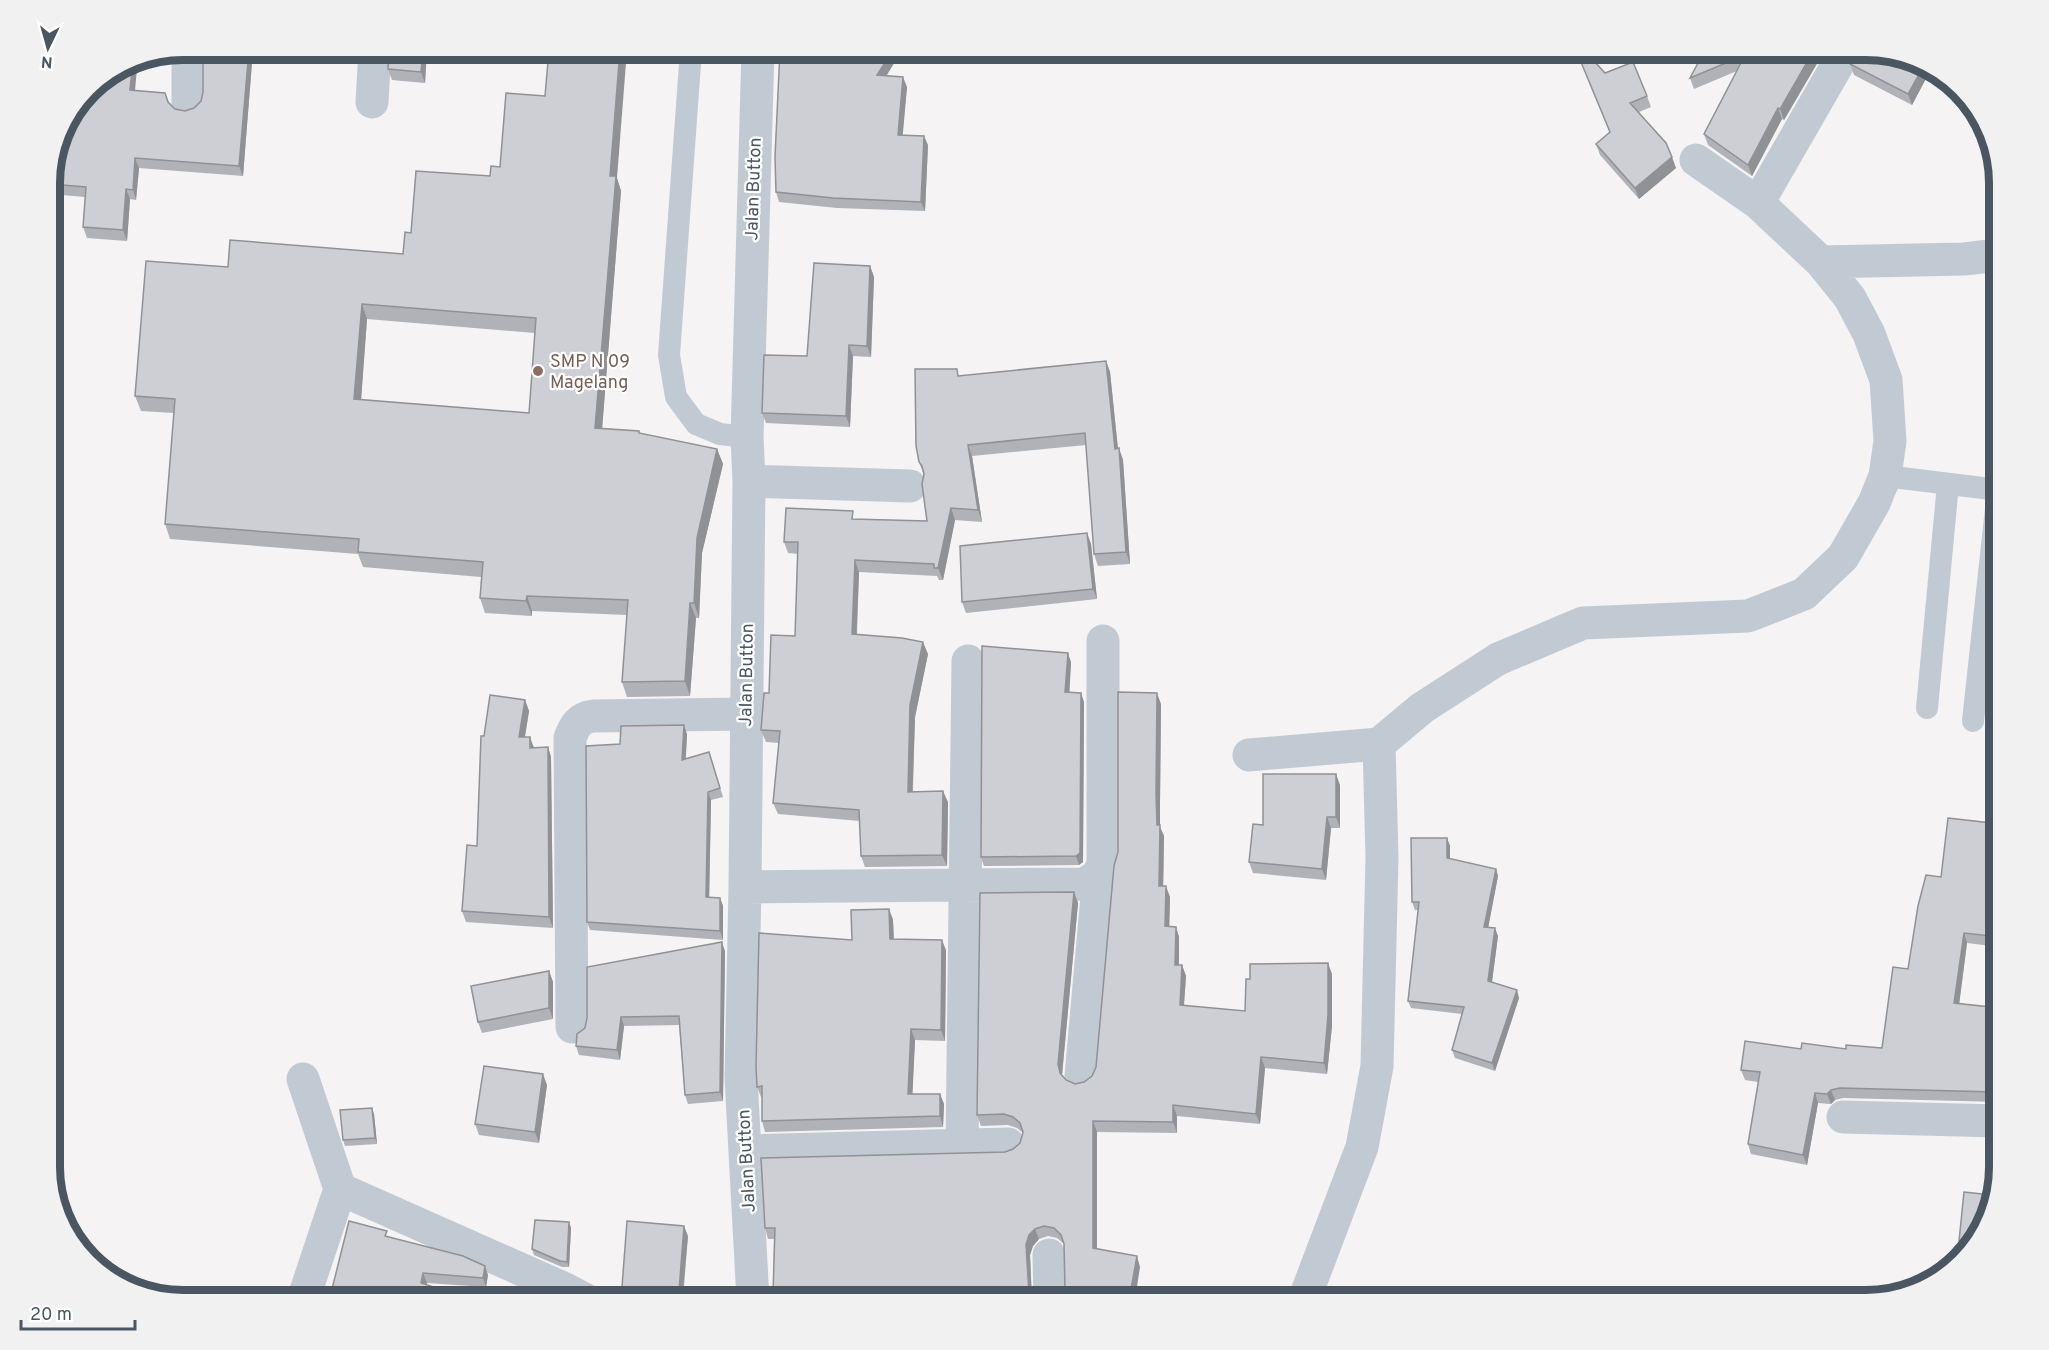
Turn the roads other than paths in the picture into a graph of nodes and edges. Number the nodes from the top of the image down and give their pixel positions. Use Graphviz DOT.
graph roads {
  1 [pos="188,60"];
  2 [pos="374,60"];
  3 [pos="690,60"];
  4 [pos="758,60"];
  5 [pos="1840,60"];
  6 [pos="372,102"];
  7 [pos="188,103"];
  8 [pos="1695,160"];
  9 [pos="1758,203"];
  10 [pos="1989,256"];
  11 [pos="1821,262"];
  12 [pos="747,437"];
  13 [pos="1885,476"];
  14 [pos="749,481"];
  15 [pos="1948,484"];
  16 [pos="910,486"];
  17 [pos="1989,489"];
  18 [pos="1989,579"];
  19 [pos="1103,641"];
  20 [pos="968,661"];
  21 [pos="1927,708"];
  22 [pos="746,714"];
  23 [pos="1973,721"];
  24 [pos="1379,744"];
  25 [pos="1249,755"];
  26 [pos="1099,874"];
  27 [pos="965,886"];
  28 [pos="745,887"];
  29 [pos="572,1027"];
  30 [pos="1081,1076"];
  31 [pos="303,1079"];
  32 [pos="1844,1117"];
  33 [pos="1989,1120"];
  34 [pos="1008,1144"];
  35 [pos="962,1145"];
  36 [pos="745,1150"];
  37 [pos="340,1189"];
  38 [pos="1049,1255"];
  39 [pos="306,1290"];
  40 [pos="567,1290"];
  41 [pos="752,1290"];
  42 [pos="1050,1290"];
  43 [pos="1308,1290"];
  1 -- 7 [label="street"];
  2 -- 6 [label="street"];
  3 -- 12 [label="lane"];
  4 -- 12 [label="street, Jalan Button"];
  5 -- 9 [label="street"];
  8 -- 9 [label="street"];
  9 -- 11 [label="street"];
  10 -- 11 [label="street"];
  11 -- 13 [label="street"];
  12 -- 14 [label="street, Jalan Button"];
  13 -- 15 [label="lane"];
  13 -- 24 [label="street"];
  14 -- 16 [label="street"];
  14 -- 22 [label="street, Jalan Button"];
  15 -- 17 [label="lane"];
  15 -- 21 [label="lane"];
  18 -- 23 [label="lane"];
  19 -- 26 [label="street"];
  20 -- 27 [label="street"];
  22 -- 28 [label="street, Jalan Button"];
  22 -- 29 [label="street"];
  24 -- 25 [label="street"];
  24 -- 43 [label="street"];
  26 -- 27 [label="street"];
  26 -- 30 [label="street"];
  27 -- 28 [label="street"];
  27 -- 35 [label="street"];
  28 -- 36 [label="street, Jalan Button"];
  31 -- 37 [label="street"];
  32 -- 33 [label="street"];
  34 -- 35 [label="street"];
  35 -- 36 [label="street"];
  36 -- 41 [label="street, Jalan Button"];
  37 -- 39 [label="street"];
  37 -- 40 [label="street"];
  38 -- 42 [label="street"];
}
